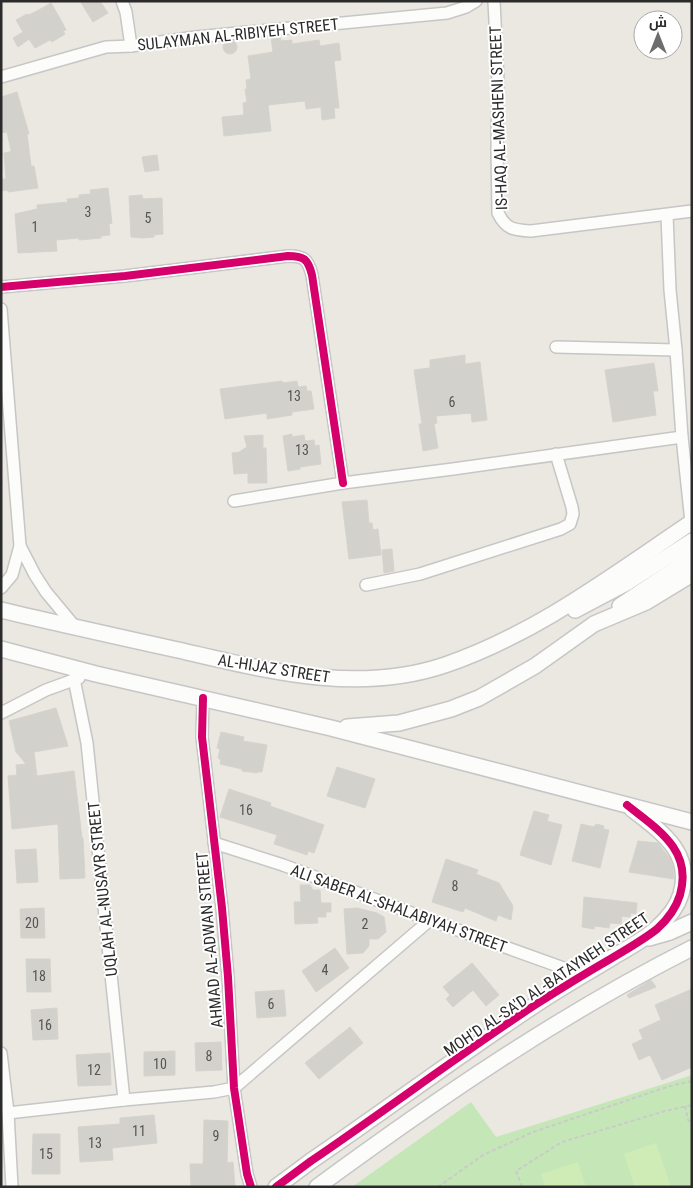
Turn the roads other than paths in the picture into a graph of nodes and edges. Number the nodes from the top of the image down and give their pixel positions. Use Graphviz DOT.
graph roads {
  1 [pos="122,1"];
  2 [pos="476,1"];
  3 [pos="494,1"];
  4 [pos="131,46"];
  5 [pos="1,77"];
  6 [pos="692,211"];
  7 [pos="667,215"];
  8 [pos="1,287"];
  9 [pos="1,309"];
  10 [pos="556,347"];
  11 [pos="676,350"];
  12 [pos="682,437"];
  13 [pos="556,454"];
  14 [pos="343,483"];
  15 [pos="234,501"];
  16 [pos="692,522"];
  17 [pos="692,541"];
  18 [pos="20,546"];
  19 [pos="692,558"];
  20 [pos="692,574"];
  21 [pos="366,585"];
  22 [pos="1,588"];
  23 [pos="1,610"];
  24 [pos="594,624"];
  25 [pos="534,626"];
  26 [pos="76,628"];
  27 [pos="1,649"];
  28 [pos="96,674"];
  29 [pos="74,679"];
  30 [pos="203,698"];
  31 [pos="1,713"];
  32 [pos="331,728"];
  33 [pos="627,805"];
  34 [pos="692,822"];
  35 [pos="214,843"];
  36 [pos="430,920"];
  37 [pos="692,922"];
  38 [pos="643,939"];
  39 [pos="692,948"];
  40 [pos="582,976"];
  41 [pos="535,1005"];
  42 [pos="549,1027"];
  43 [pos="1,1053"];
  44 [pos="234,1088"];
  45 [pos="124,1100"];
  46 [pos="8,1112"];
  47 [pos="247,1184"];
  48 [pos="12,1187"];
  49 [pos="276,1187"];
  50 [pos="317,1187"];
  1 -- 4 [label="street"];
  2 -- 4 [label="street, SULAYMAN AL-RIBIYEH STREET"];
  3 -- 7 [label="street, IS-HAQ AL-MASHENI STREET"];
  4 -- 5 [label="street, SULAYMAN AL-RIBIYEH STREET"];
  6 -- 7 [label="street, IS-HAQ AL-MASHENI STREET"];
  7 -- 11 [label="street"];
  8 -- 14 [label="street"];
  9 -- 18 [label="street"];
  10 -- 11 [label="street"];
  11 -- 12 [label="street"];
  12 -- 13 [label="street"];
  12 -- 16 [label="street"];
  13 -- 14 [label="street"];
  13 -- 21 [label="street"];
  14 -- 15 [label="street"];
  16 -- 25 [label="main road, AL-HIJAZ STREET"];
  17 -- 25 [label="main road"];
  18 -- 22 [label="street"];
  18 -- 26 [label="street"];
  19 -- 24 [label="main road"];
  20 -- 24 [label="main road"];
  23 -- 26 [label="main road, AL-HIJAZ STREET"];
  24 -- 32 [label="main road"];
  25 -- 26 [label="main road, AL-HIJAZ STREET"];
  27 -- 28 [label="main road"];
  28 -- 29 [label="street"];
  28 -- 30 [label="main road"];
  29 -- 31 [label="street"];
  29 -- 45 [label="street, UQLAH AL-NUSAYR STREET"];
  30 -- 32 [label="main road"];
  30 -- 35 [label="street, AHMAD AL-ADWAN STREET"];
  32 -- 33 [label="main road"];
  33 -- 34 [label="main road"];
  33 -- 38 [label="main road, MOH'D AL-SA'D AL-BATAYNEH STREET"];
  35 -- 36 [label="street, ALI SABER AL-SHALABIYAH STREET"];
  35 -- 44 [label="street, AHMAD AL-ADWAN STREET"];
  36 -- 40 [label="street, ALI SABER AL-SHALABIYAH STREET"];
  36 -- 44 [label="street"];
  37 -- 38 [label="main road"];
  38 -- 40 [label="main road, MOH'D AL-SA'D AL-BATAYNEH STREET"];
  39 -- 42 [label="main road"];
  40 -- 41 [label="main road, MOH'D AL-SA'D AL-BATAYNEH STREET"];
  41 -- 42 [label="main road"];
  41 -- 49 [label="main road, MOH'D AL-SA'D AL-BATAYNEH STREET"];
  42 -- 50 [label="main road"];
  43 -- 46 [label="street"];
  44 -- 45 [label="street"];
  44 -- 47 [label="street, AHMAD AL-ADWAN STREET"];
  45 -- 46 [label="street"];
  46 -- 48 [label="street"];
}
